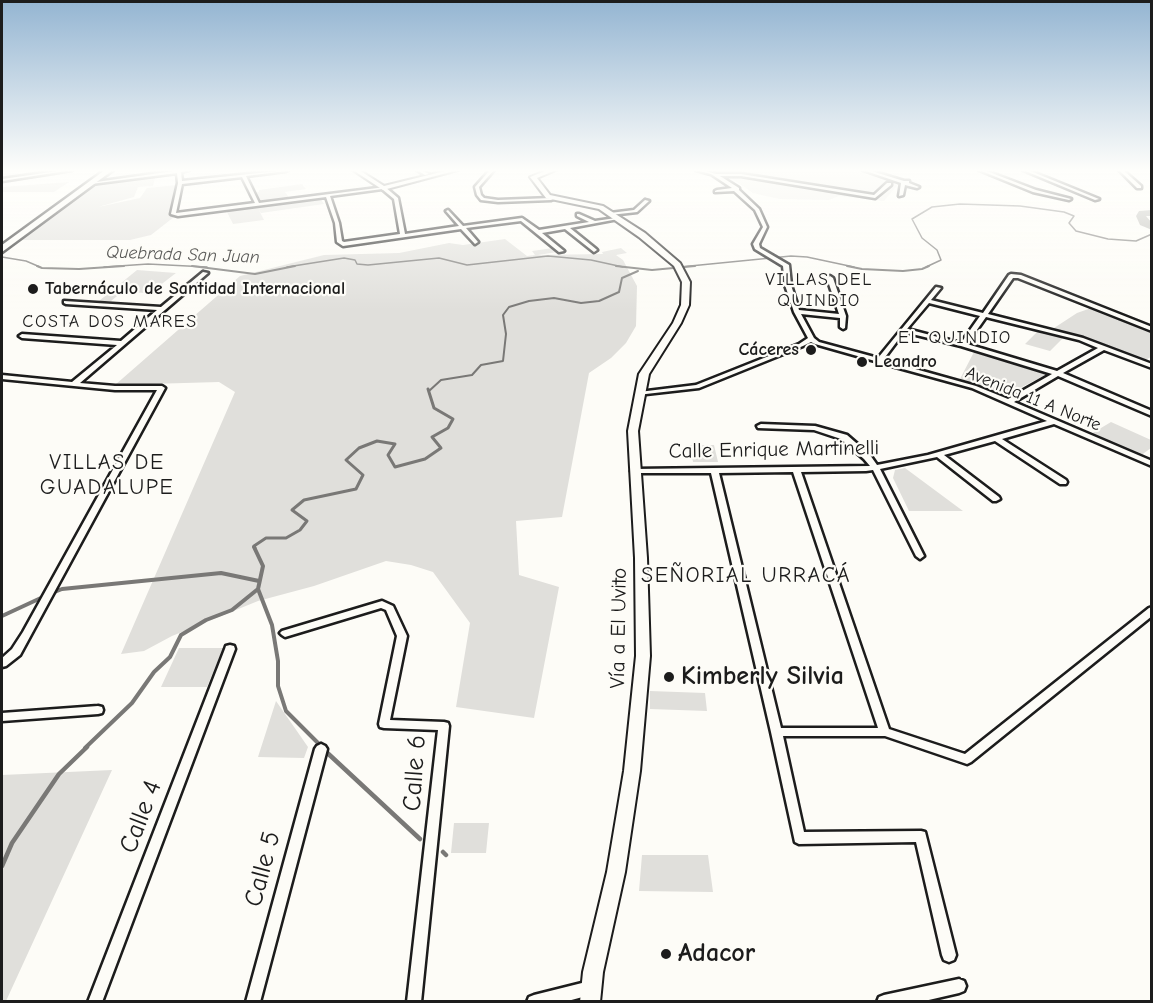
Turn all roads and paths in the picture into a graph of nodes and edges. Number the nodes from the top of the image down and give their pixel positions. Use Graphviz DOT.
graph roads {
  1 [pos="36,217"];
  2 [pos="43,217"];
  3 [pos="335,217"];
  4 [pos="399,217"];
  5 [pos="453,217"];
  6 [pos="583,217"];
  7 [pos="613,217"];
  8 [pos="761,217"];
  9 [pos="595,223"];
  10 [pos="462,227"];
  11 [pos="566,227"];
  12 [pos="538,232"];
  13 [pos="403,236"];
  14 [pos="2,240"];
  15 [pos="475,242"];
  16 [pos="2,249"];
  17 [pos="594,250"];
  18 [pos="561,251"];
  19 [pos="205,273"];
  20 [pos="830,278"];
  21 [pos="938,288"];
  22 [pos="66,302"];
  23 [pos="928,302"];
  24 [pos="162,309"];
  25 [pos="797,312"];
  26 [pos="984,314"];
  27 [pos="843,316"];
  28 [pos="843,327"];
  29 [pos="1152,329"];
  30 [pos="903,330"];
  31 [pos="22,336"];
  32 [pos="811,339"];
  33 [pos="121,343"];
  34 [pos="963,345"];
  35 [pos="1102,348"];
  36 [pos="878,362"];
  37 [pos="1150,364"];
  38 [pos="1058,373"];
  39 [pos="2,377"];
  40 [pos="74,384"];
  41 [pos="639,394"];
  42 [pos="1008,402"];
  43 [pos="1152,414"];
  44 [pos="1053,422"];
  45 [pos="761,426"];
  46 [pos="996,438"];
  47 [pos="938,454"];
  48 [pos="1152,464"];
  49 [pos="875,468"];
  50 [pos="635,471"];
  51 [pos="715,471"];
  52 [pos="797,471"];
  53 [pos="1063,482"];
  54 [pos="996,499"];
  55 [pos="920,556"];
  56 [pos="1152,610"];
  57 [pos="285,633"];
  58 [pos="230,649"];
  59 [pos="2,663"];
  60 [pos="98,710"];
  61 [pos="2,717"];
  62 [pos="777,732"];
  63 [pos="885,732"];
  64 [pos="321,749"];
  65 [pos="921,836"];
  66 [pos="799,838"];
  67 [pos="949,955"];
  68 [pos="959,986"];
  69 [pos="590,995"];
  70 [pos="95,1002"];
  71 [pos="253,1002"];
  72 [pos="414,1002"];
  73 [pos="534,1002"];
  74 [pos="884,1002"];
  1 -- 14 [label="highway"];
  2 -- 16 [label="highway"];
  3 -- 13 [label="street"];
  4 -- 13 [label="street"];
  5 -- 10 [label="street"];
  6 -- 9 [label="street"];
  7 -- 9 [label="street"];
  7 -- 41 [label="street, Vía a El Uvito"];
  8 -- 25 [label="street"];
  9 -- 11 [label="street"];
  10 -- 12 [label="street"];
  10 -- 13 [label="street"];
  10 -- 15 [label="street"];
  11 -- 12 [label="street"];
  11 -- 17 [label="street"];
  12 -- 18 [label="street"];
  19 -- 24 [label="street"];
  20 -- 27 [label="street"];
  21 -- 23 [label="street"];
  22 -- 24 [label="street"];
  23 -- 26 [label="street"];
  23 -- 30 [label="street"];
  24 -- 33 [label="street"];
  25 -- 27 [label="street"];
  25 -- 32 [label="street"];
  26 -- 29 [label="street"];
  26 -- 34 [label="street"];
  26 -- 35 [label="street"];
  27 -- 28 [label="street"];
  30 -- 34 [label="street"];
  30 -- 36 [label="street"];
  31 -- 33 [label="street"];
  32 -- 36 [label="street, Avenida 11 A Norte"];
  32 -- 41 [label="street"];
  33 -- 40 [label="street"];
  34 -- 38 [label="street"];
  35 -- 37 [label="street"];
  35 -- 38 [label="street"];
  36 -- 42 [label="street, Avenida 11 A Norte"];
  38 -- 42 [label="street"];
  38 -- 43 [label="street"];
  39 -- 40 [label="street"];
  40 -- 59 [label="street"];
  41 -- 50 [label="street, Vía a El Uvito"];
  42 -- 44 [label="street, Avenida 11 A Norte"];
  44 -- 46 [label="street, Calle Enrique Martinelli"];
  44 -- 48 [label="street, Avenida 11 A Norte"];
  45 -- 49 [label="street"];
  46 -- 47 [label="street, Calle Enrique Martinelli"];
  46 -- 53 [label="street"];
  47 -- 49 [label="street, Calle Enrique Martinelli"];
  47 -- 54 [label="street"];
  49 -- 52 [label="street, Calle Enrique Martinelli"];
  49 -- 55 [label="street"];
  50 -- 51 [label="street, Calle Enrique Martinelli"];
  50 -- 69 [label="street, Vía a El Uvito"];
  51 -- 52 [label="street, Calle Enrique Martinelli"];
  51 -- 62 [label="street"];
  52 -- 63 [label="street"];
  56 -- 63 [label="street"];
  57 -- 72 [label="street, Calle 6"];
  58 -- 70 [label="street, Calle 4"];
  60 -- 61 [label="street"];
  62 -- 63 [label="street"];
  62 -- 66 [label="street"];
  64 -- 71 [label="street, Calle 5"];
  65 -- 66 [label="street"];
  65 -- 67 [label="street"];
  68 -- 74 [label="street"];
  69 -- 73 [label="street"];
}
